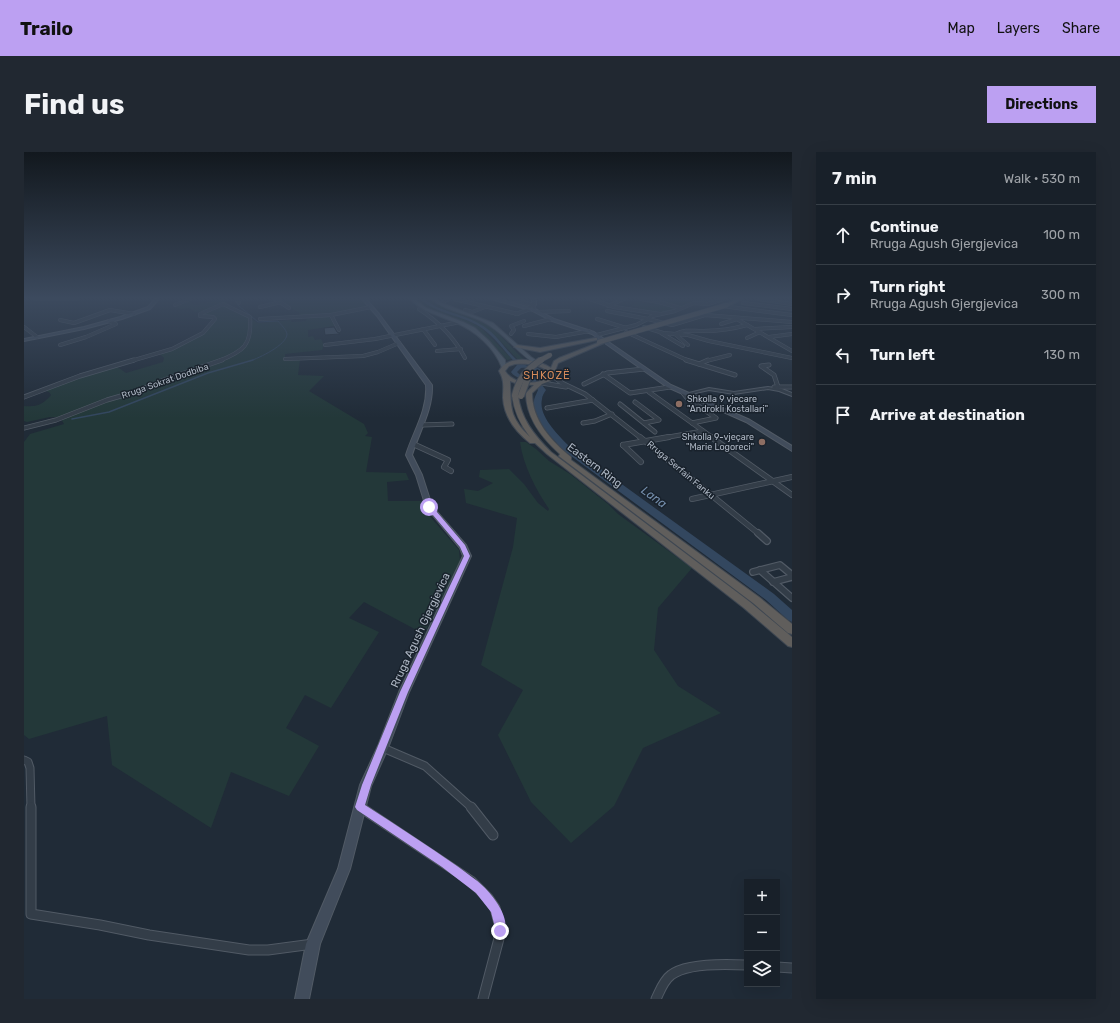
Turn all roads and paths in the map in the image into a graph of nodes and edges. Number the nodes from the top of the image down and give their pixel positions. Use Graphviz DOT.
graph roads {
  1 [pos="79,339"];
  2 [pos="192,339"];
  3 [pos="249,339"];
  4 [pos="377,339"];
  5 [pos="396,339"];
  6 [pos="430,339"];
  7 [pos="454,339"];
  8 [pos="483,339"];
  9 [pos="507,339"];
  10 [pos="601,339"];
  11 [pos="603,339"];
  12 [pos="605,339"];
  13 [pos="643,339"];
  14 [pos="670,339"];
  15 [pos="680,339"];
  16 [pos="700,339"];
  17 [pos="771,339"];
  18 [pos="598,340"];
  19 [pos="400,343"];
  20 [pos="60,345"];
  21 [pos="325,345"];
  22 [pos="435,345"];
  23 [pos="688,345"];
  24 [pos="683,346"];
  25 [pos="792,346"];
  26 [pos="517,347"];
  27 [pos="787,348"];
  28 [pos="461,349"];
  29 [pos="436,351"];
  30 [pos="792,351"];
  31 [pos="730,355"];
  32 [pos="465,358"];
  33 [pos="792,358"];
  34 [pos="285,359"];
  35 [pos="539,364"];
  36 [pos="698,364"];
  37 [pos="507,365"];
  38 [pos="769,365"];
  39 [pos="644,369"];
  40 [pos="552,374"];
  41 [pos="603,374"];
  42 [pos="735,374"];
  43 [pos="506,377"];
  44 [pos="538,384"];
  45 [pos="584,384"];
  46 [pos="670,387"];
  47 [pos="778,387"];
  48 [pos="792,387"];
  49 [pos="767,388"];
  50 [pos="578,390"];
  51 [pos="649,392"];
  52 [pos="685,394"];
  53 [pos="518,395"];
  54 [pos="792,395"];
  55 [pos="24,397"];
  56 [pos="594,400"];
  57 [pos="635,402"];
  58 [pos="620,404"];
  59 [pos="547,408"];
  60 [pos="612,414"];
  61 [pos="583,423"];
  62 [pos="644,423"];
  63 [pos="692,423"];
  64 [pos="452,424"];
  65 [pos="422,425"];
  66 [pos="24,428"];
  67 [pos="703,431"];
  68 [pos="663,438"];
  69 [pos="645,441"];
  70 [pos="413,444"];
  71 [pos="792,449"];
  72 [pos="641,462"];
  73 [pos="451,471"];
  74 [pos="792,478"];
  75 [pos="773,482"];
  76 [pos="711,495"];
  77 [pos="792,495"];
  78 [pos="692,499"];
  79 [pos="631,516"];
  80 [pos="642,516"];
  81 [pos="767,541"];
  82 [pos="760,570"];
  83 [pos="753,572"];
  84 [pos="792,576"];
  85 [pos="774,582"];
  86 [pos="792,591"];
  87 [pos="785,593"];
  88 [pos="792,598"];
  89 [pos="792,630"];
  90 [pos="792,644"];
  91 [pos="383,748"];
  92 [pos="24,760"];
  93 [pos="360,807"];
  94 [pos="493,835"];
  95 [pos="313,944"];
  96 [pos="744,965"];
  97 [pos="780,967"];
  98 [pos="792,968"];
  99 [pos="302,999"];
  100 [pos="483,999"];
  101 [pos="656,999"];
  1 -- 20 [label="street"];
  2 -- 55 [label="street"];
  3 -- 66 [label="street, Rruga Sokrat Dodbiba"];
  4 -- 21 [label="street"];
  5 -- 19 [label="main road, Rruga Agush Gjergjevica"];
  6 -- 22 [label="street"];
  7 -- 28 [label="street"];
  8 -- 37 [label="main road"];
  9 -- 26 [label="main road"];
  10 -- 18 [label="street"];
  11 -- 18 [label="highway, bridge"];
  12 -- 18 [label="highway, bridge"];
  13 -- 36 [label="street"];
  14 -- 24 [label="street"];
  15 -- 23 [label="street"];
  16 -- 33 [label="street"];
  17 -- 27 [label="street"];
  18 -- 26 [label="highway"];
  18 -- 39 [label="main road"];
  18 -- 40 [label="highway"];
  18 -- 53 [label="highway, bridge"];
  19 -- 34 [label="street"];
  19 -- 65 [label="main road, Rruga Agush Gjergjevica"];
  25 -- 27 [label="street"];
  26 -- 35 [label="main road"];
  27 -- 30 [label="street"];
  28 -- 29 [label="street"];
  28 -- 32 [label="street"];
  31 -- 36 [label="street"];
  35 -- 37 [label="highway"];
  35 -- 40 [label="highway"];
  36 -- 42 [label="street"];
  37 -- 43 [label="highway"];
  38 -- 47 [label="street"];
  39 -- 41 [label="street"];
  39 -- 46 [label="main road"];
  40 -- 44 [label="highway"];
  40 -- 50 [label="street, Rruga Serfain Fanku"];
  41 -- 45 [label="street"];
  41 -- 46 [label="street"];
  43 -- 44 [label="highway"];
  43 -- 79 [label="highway"];
  44 -- 50 [label="street, Rruga Serfain Fanku"];
  44 -- 80 [label="highway"];
  46 -- 52 [label="main road"];
  47 -- 48 [label="street"];
  47 -- 49 [label="street"];
  49 -- 52 [label="street"];
  49 -- 54 [label="street"];
  50 -- 56 [label="street, Rruga Serfain Fanku"];
  51 -- 63 [label="street"];
  52 -- 63 [label="street"];
  52 -- 71 [label="main road"];
  53 -- 79 [label="highway, Eastern Ring"];
  53 -- 80 [label="highway, Eastern Ring"];
  56 -- 59 [label="street"];
  56 -- 60 [label="street, Rruga Serfain Fanku"];
  57 -- 62 [label="street"];
  58 -- 62 [label="street"];
  60 -- 61 [label="street"];
  60 -- 69 [label="street, Rruga Serfain Fanku"];
  62 -- 68 [label="street"];
  63 -- 67 [label="street"];
  64 -- 65 [label="street"];
  65 -- 70 [label="main road, Rruga Agush Gjergjevica"];
  67 -- 68 [label="street"];
  67 -- 75 [label="street"];
  68 -- 69 [label="street"];
  69 -- 72 [label="street"];
  69 -- 76 [label="street, Rruga Serfain Fanku"];
  70 -- 73 [label="street"];
  70 -- 91 [label="main road, Rruga Agush Gjergjevica"];
  74 -- 75 [label="street"];
  75 -- 76 [label="street"];
  75 -- 77 [label="street"];
  76 -- 78 [label="street"];
  76 -- 81 [label="street, Rruga Serfain Fanku"];
  79 -- 90 [label="highway, Eastern Ring"];
  80 -- 89 [label="highway, Eastern Ring"];
  82 -- 83 [label="street"];
  82 -- 84 [label="street"];
  82 -- 85 [label="street"];
  84 -- 85 [label="street"];
  85 -- 87 [label="street"];
  86 -- 87 [label="street"];
  87 -- 88 [label="street"];
  91 -- 93 [label="main road, Rruga Agush Gjergjevica"];
  91 -- 94 [label="street"];
  92 -- 95 [label="street"];
  93 -- 95 [label="main road, Rruga Agush Gjergjevica"];
  93 -- 100 [label="street"];
  95 -- 99 [label="main road, Rruga Agush Gjergjevica"];
  96 -- 101 [label="street"];
  97 -- 98 [label="street"];
}
